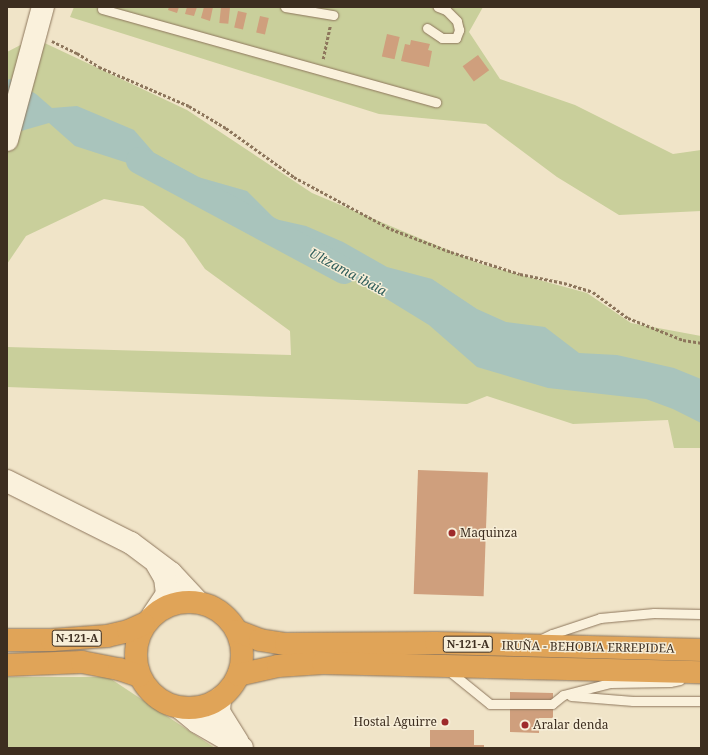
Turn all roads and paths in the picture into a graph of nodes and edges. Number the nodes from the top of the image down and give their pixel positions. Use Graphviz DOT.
graph roads {
  1 [pos="43,7"];
  2 [pos="285,7"];
  3 [pos="438,7"];
  4 [pos="100,8"];
  5 [pos="333,15"];
  6 [pos="427,28"];
  7 [pos="34,38"];
  8 [pos="321,70"];
  9 [pos="436,102"];
  10 [pos="7,140"];
  11 [pos="701,343"];
  12 [pos="7,481"];
  13 [pos="155,561"];
  14 [pos="198,602"];
  15 [pos="701,614"];
  16 [pos="149,620"];
  17 [pos="237,631"];
  18 [pos="12,636"];
  19 [pos="529,646"];
  20 [pos="701,650"];
  21 [pos="7,665"];
  22 [pos="442,665"];
  23 [pos="701,672"];
  24 [pos="238,675"];
  25 [pos="701,675"];
  26 [pos="139,676"];
  27 [pos="563,695"];
  28 [pos="220,698"];
  29 [pos="701,701"];
  30 [pos="180,708"];
  31 [pos="241,747"];
  1 -- 7 [label="street"];
  2 -- 5 [label="lane"];
  3 -- 6 [label="lane"];
  4 -- 8 [label="lane"];
  5 -- 8 [label="path"];
  7 -- 10 [label="street"];
  7 -- 11 [label="path"];
  8 -- 9 [label="lane"];
  12 -- 13 [label="street"];
  13 -- 14 [label="street"];
  13 -- 16 [label="street"];
  14 -- 16 [label="highway, N-121-A"];
  14 -- 17 [label="highway, N-121-A"];
  15 -- 19 [label="lane"];
  16 -- 18 [label="highway, N-121-A"];
  16 -- 26 [label="highway, N-121-A"];
  17 -- 19 [label="highway, IRUÑA - BEHOBIA ERREPIDEA / N-121-A"];
  17 -- 24 [label="highway, N-121-A"];
  19 -- 20 [label="highway, IRUÑA - BEHOBIA ERREPIDEA / N-121-A"];
  21 -- 26 [label="highway, N-121-A"];
  22 -- 23 [label="highway, IRUÑA - BEHOBIA ERREPIDEA / N-121-A"];
  22 -- 24 [label="highway, IRUÑA - BEHOBIA ERREPIDEA / N-121-A"];
  22 -- 27 [label="lane"];
  24 -- 28 [label="highway, N-121-A"];
  25 -- 27 [label="lane"];
  26 -- 30 [label="highway, N-121-A"];
  27 -- 29 [label="lane"];
  28 -- 30 [label="highway, N-121-A"];
  28 -- 31 [label="street"];
  30 -- 31 [label="street"];
}
